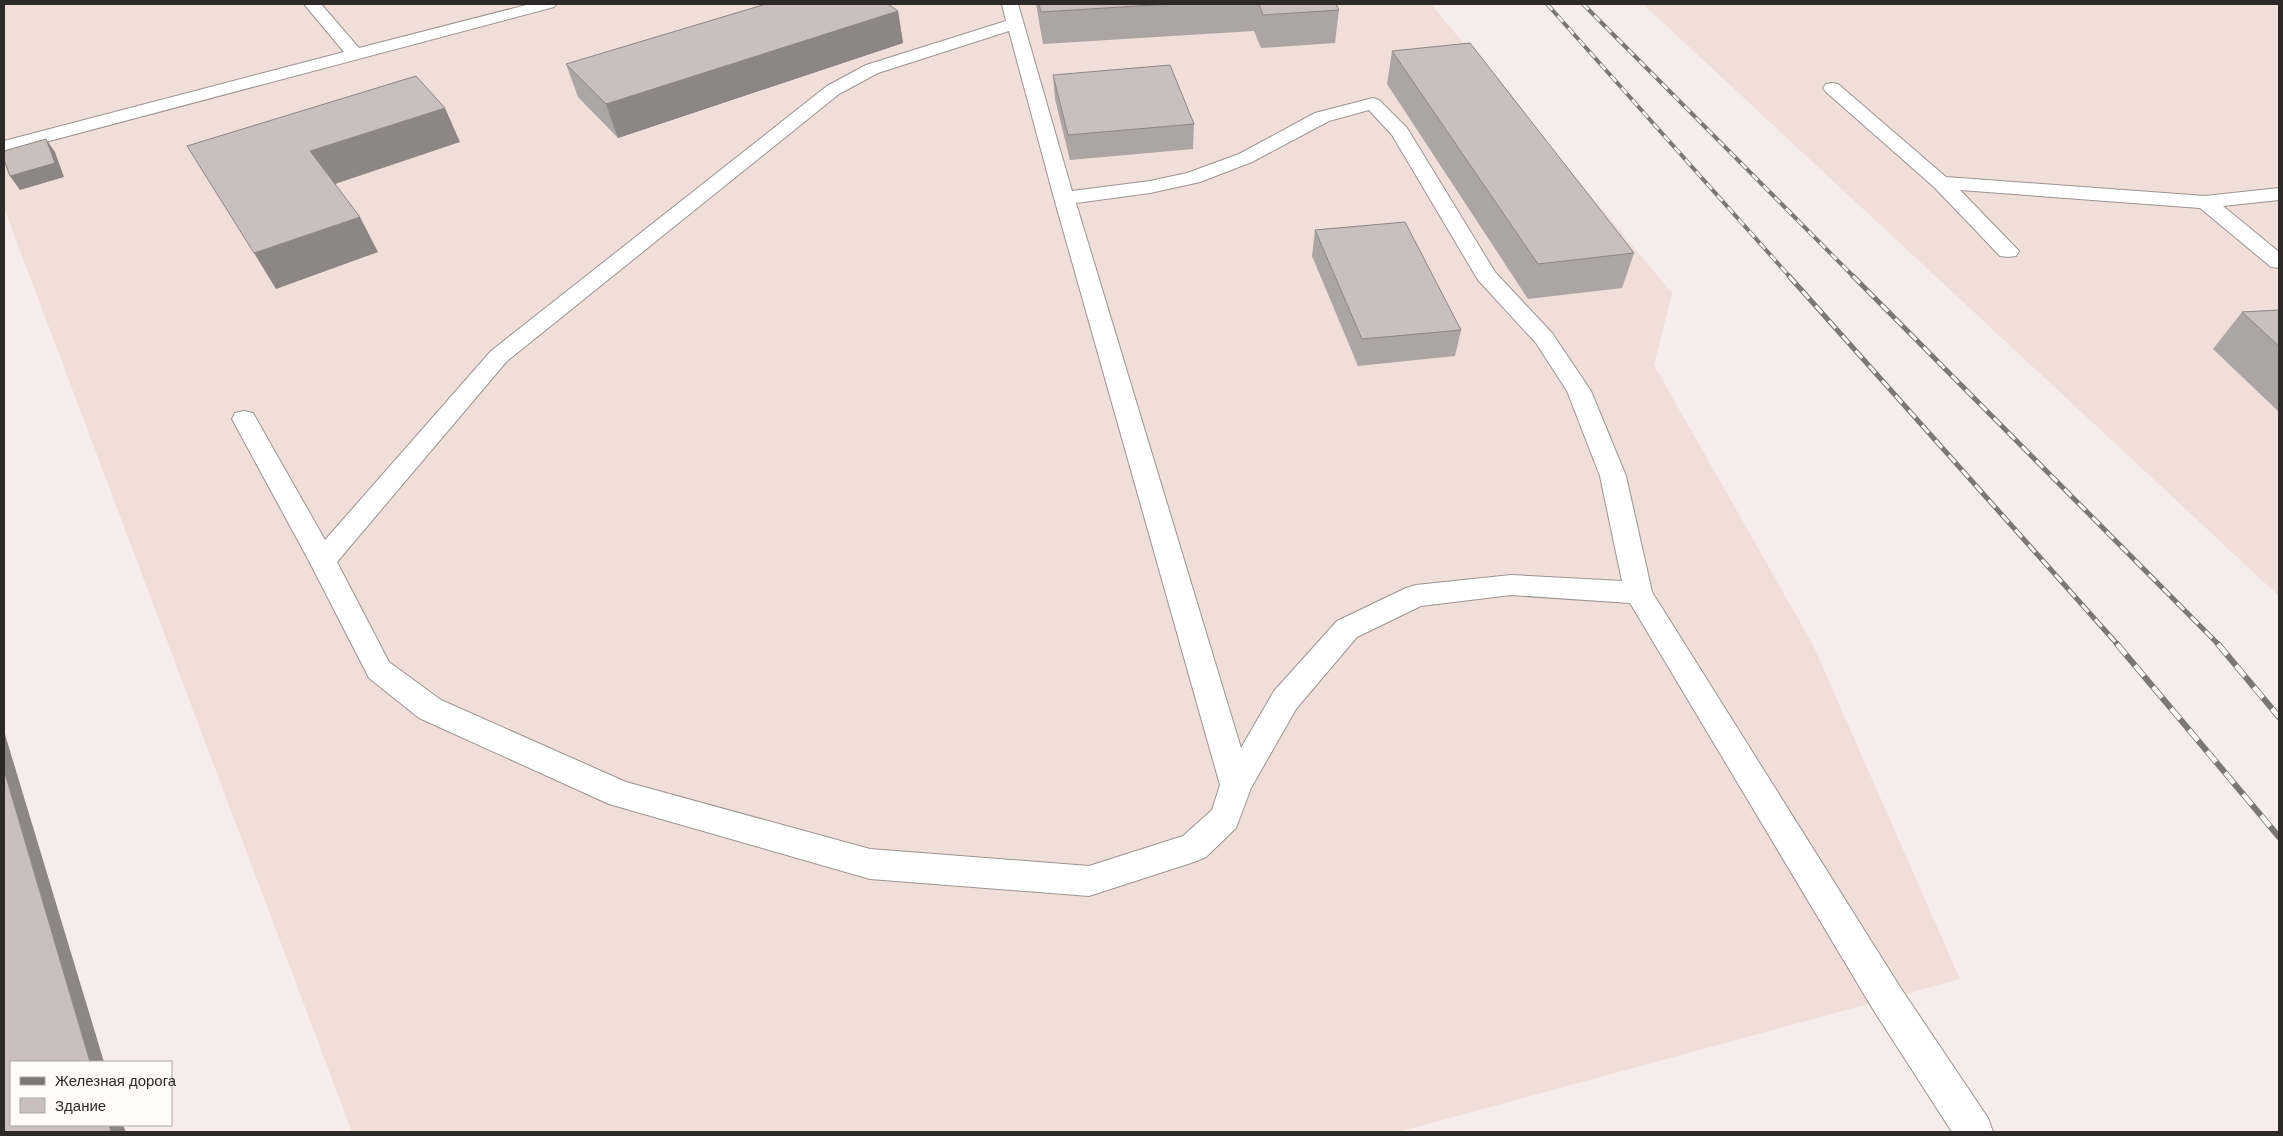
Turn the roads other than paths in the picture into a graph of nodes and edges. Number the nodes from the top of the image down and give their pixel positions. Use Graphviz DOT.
graph roads {
  1 [pos="312,4"];
  2 [pos="548,4"];
  3 [pos="1012,14"];
  4 [pos="355,54"];
  5 [pos="1832,88"];
  6 [pos="4,147"];
  7 [pos="1941,183"];
  8 [pos="2279,194"];
  9 [pos="1064,198"];
  10 [pos="2205,202"];
  11 [pos="2008,251"];
  12 [pos="2279,262"];
  13 [pos="244,420"];
  14 [pos="323,561"];
  15 [pos="1638,593"];
  16 [pos="1236,785"];
  17 [pos="1974,1132"];
  1 -- 4 [label="lane"];
  2 -- 4 [label="lane"];
  3 -- 9 [label="lane"];
  3 -- 14 [label="lane"];
  4 -- 6 [label="lane"];
  5 -- 7 [label="lane"];
  7 -- 10 [label="lane"];
  7 -- 11 [label="lane"];
  8 -- 10 [label="lane"];
  9 -- 15 [label="lane"];
  9 -- 16 [label="lane"];
  10 -- 12 [label="lane"];
  13 -- 14 [label="lane"];
  14 -- 16 [label="lane"];
  15 -- 16 [label="lane"];
  15 -- 17 [label="lane"];
}
